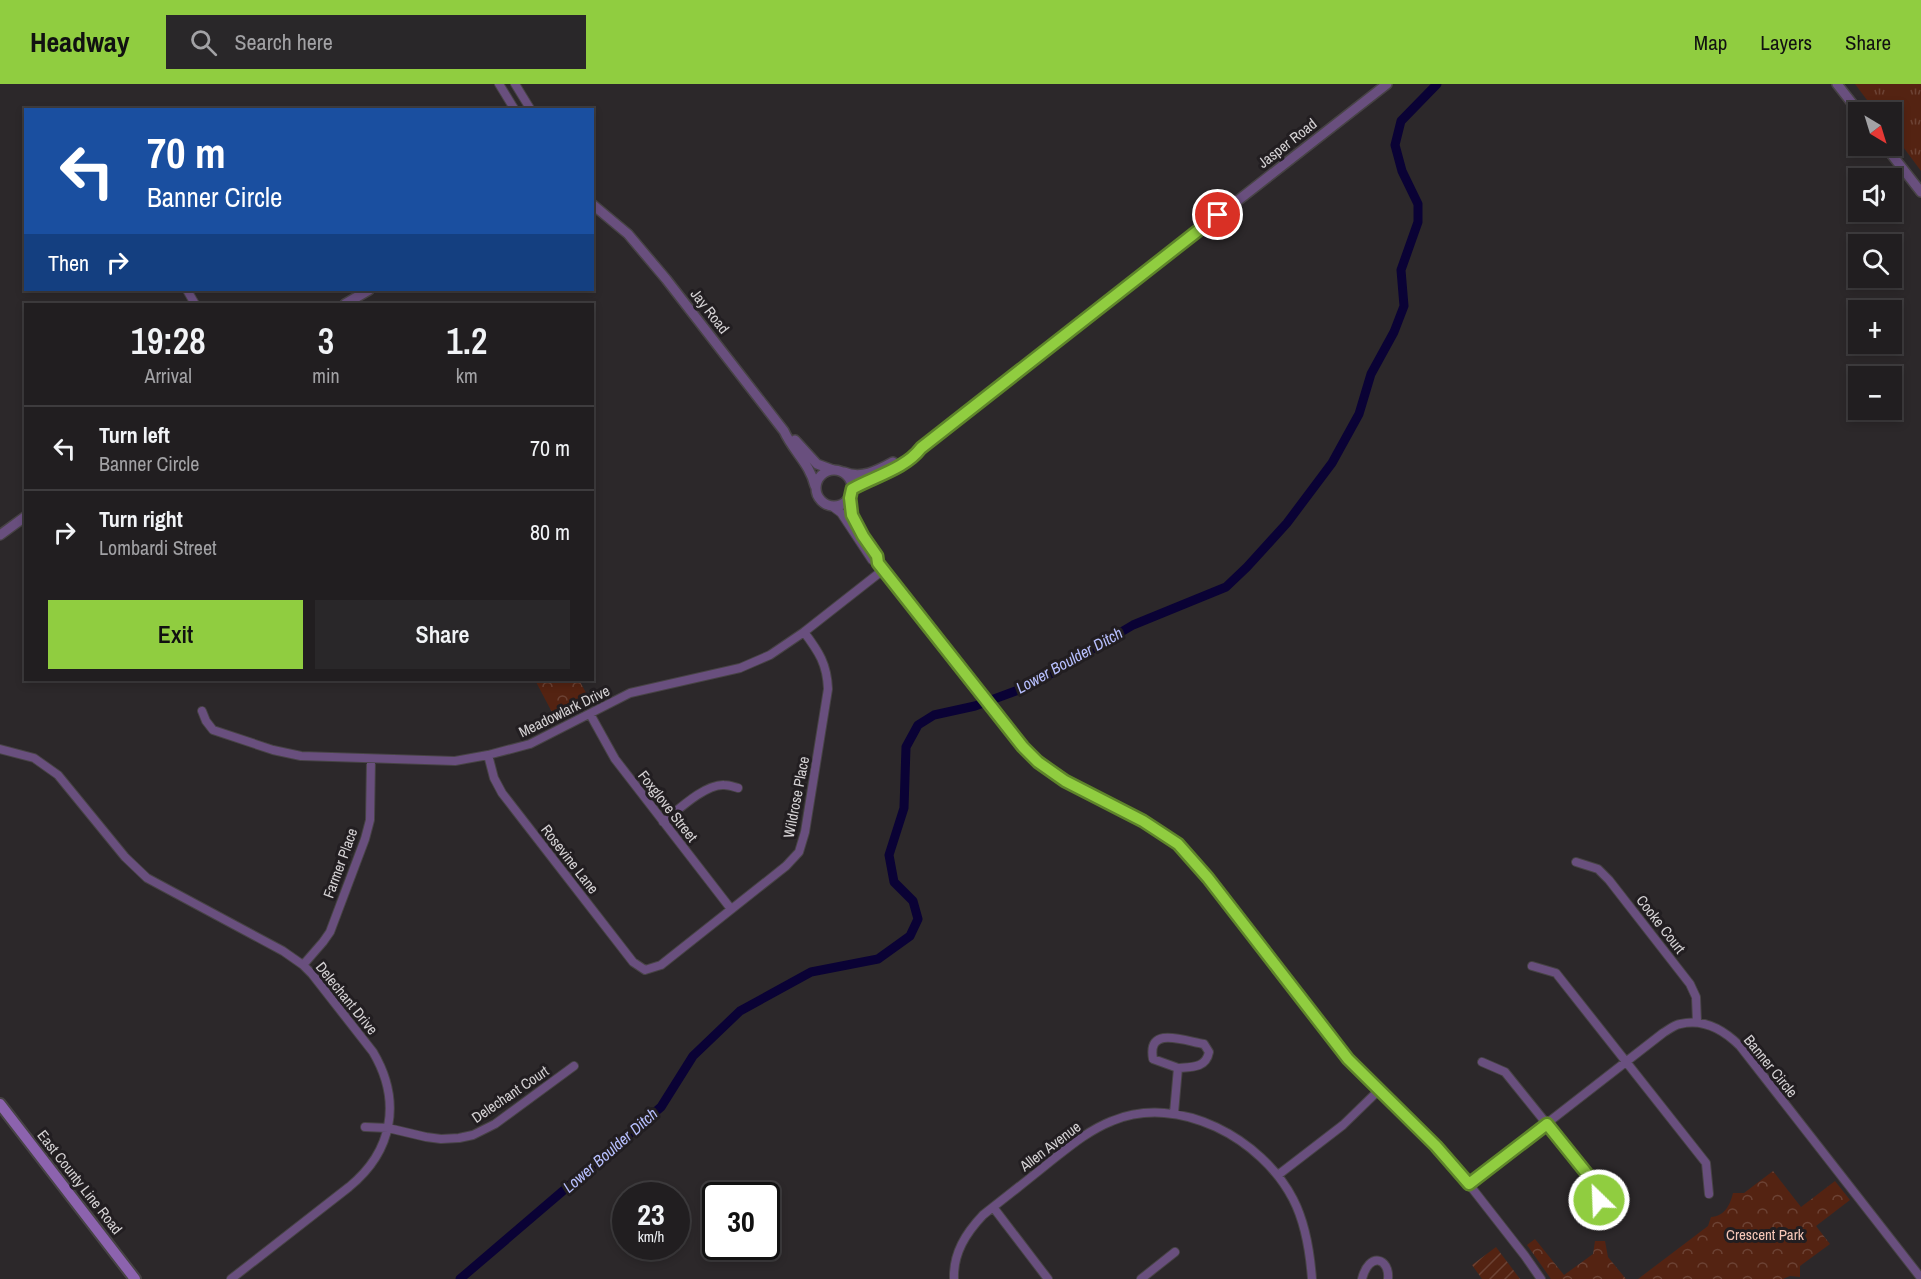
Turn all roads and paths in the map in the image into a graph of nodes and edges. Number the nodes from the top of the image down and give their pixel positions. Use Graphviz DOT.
graph roads {
  1 [pos="499,84"];
  2 [pos="515,84"];
  3 [pos="1388,84"];
  4 [pos="1837,84"];
  5 [pos="1851,102"];
  6 [pos="514,108"];
  7 [pos="530,108"];
  8 [pos="1893,156"];
  9 [pos="1921,192"];
  10 [pos="594,206"];
  11 [pos="594,212"];
  12 [pos="605,216"];
  13 [pos="367,291"];
  14 [pos="347,303"];
  15 [pos="784,431"];
  16 [pos="921,448"];
  17 [pos="838,471"];
  18 [pos="815,486"];
  19 [pos="851,493"];
  20 [pos="833,507"];
  21 [pos="24,517"];
  22 [pos="0,535"];
  23 [pos="880,567"];
  24 [pos="804,632"];
  25 [pos="202,711"];
  26 [pos="590,714"];
  27 [pos="0,749"];
  28 [pos="488,755"];
  29 [pos="371,759"];
  30 [pos="738,788"];
  31 [pos="663,822"];
  32 [pos="1576,862"];
  33 [pos="731,909"];
  34 [pos="303,965"];
  35 [pos="1532,966"];
  36 [pos="645,970"];
  37 [pos="1697,1022"];
  38 [pos="1482,1062"];
  39 [pos="1626,1063"];
  40 [pos="574,1066"];
  41 [pos="1178,1068"];
  42 [pos="1379,1090"];
  43 [pos="0,1104"];
  44 [pos="1173,1113"];
  45 [pos="1547,1124"];
  46 [pos="365,1127"];
  47 [pos="388,1128"];
  48 [pos="1278,1175"];
  49 [pos="1469,1184"];
  50 [pos="1710,1194"];
  51 [pos="993,1207"];
  52 [pos="1602,1215"];
  53 [pos="1175,1252"];
  54 [pos="1921,1278"];
  55 [pos="135,1279"];
  56 [pos="231,1279"];
  57 [pos="954,1279"];
  58 [pos="1048,1279"];
  59 [pos="1141,1279"];
  60 [pos="1312,1279"];
  61 [pos="1362,1279"];
  62 [pos="1388,1279"];
  63 [pos="1541,1279"];
  1 -- 6 [label="street"];
  2 -- 7 [label="street"];
  3 -- 16 [label="street, Jasper Road"];
  4 -- 5 [label="street"];
  8 -- 9 [label="street"];
  10 -- 12 [label="street, Jay Road"];
  11 -- 12 [label="street, Jay Road"];
  12 -- 15 [label="street, Jay Road"];
  13 -- 14 [label="street"];
  15 -- 17 [label="street, Jay Road"];
  15 -- 18 [label="street, Jay Road"];
  16 -- 17 [label="street, Jasper Road"];
  16 -- 19 [label="street, Jasper Road"];
  17 -- 18 [label="street"];
  17 -- 19 [label="street"];
  18 -- 20 [label="street"];
  19 -- 20 [label="street"];
  19 -- 23 [label="street"];
  20 -- 23 [label="street"];
  21 -- 22 [label="street"];
  23 -- 24 [label="street, Meadowlark Drive"];
  23 -- 42 [label="street"];
  24 -- 26 [label="street, Meadowlark Drive"];
  24 -- 33 [label="street, Wildrose Place"];
  25 -- 29 [label="street, Meadowlark Drive"];
  26 -- 28 [label="street, Meadowlark Drive"];
  26 -- 31 [label="street, Foxglove Street"];
  27 -- 34 [label="street, Delechant Drive"];
  28 -- 29 [label="street, Meadowlark Drive"];
  28 -- 36 [label="street, Rosevine Lane"];
  29 -- 34 [label="street, Farmer Place"];
  30 -- 31 [label="street"];
  31 -- 33 [label="street, Foxglove Street"];
  32 -- 37 [label="street, Cooke Court"];
  33 -- 36 [label="street, Wildrose Place"];
  34 -- 47 [label="street, Delechant Drive"];
  35 -- 39 [label="street"];
  37 -- 39 [label="street"];
  37 -- 54 [label="street, Banner Circle"];
  38 -- 45 [label="street"];
  39 -- 45 [label="street"];
  39 -- 50 [label="street"];
  40 -- 47 [label="street, Delechant Court"];
  41 -- 41 [label="street"];
  41 -- 44 [label="street"];
  42 -- 48 [label="street"];
  42 -- 49 [label="street"];
  43 -- 55 [label="main road, East County Line Road"];
  44 -- 48 [label="street, Allen Avenue"];
  44 -- 51 [label="street, Allen Avenue"];
  45 -- 49 [label="street"];
  45 -- 52 [label="street"];
  46 -- 47 [label="street, Delechant Court"];
  47 -- 56 [label="street, Delechant Drive"];
  48 -- 60 [label="street, Allen Avenue"];
  49 -- 63 [label="street"];
  51 -- 57 [label="street, Allen Avenue"];
  51 -- 58 [label="street"];
  53 -- 59 [label="street"];
  61 -- 62 [label="street"];
}
